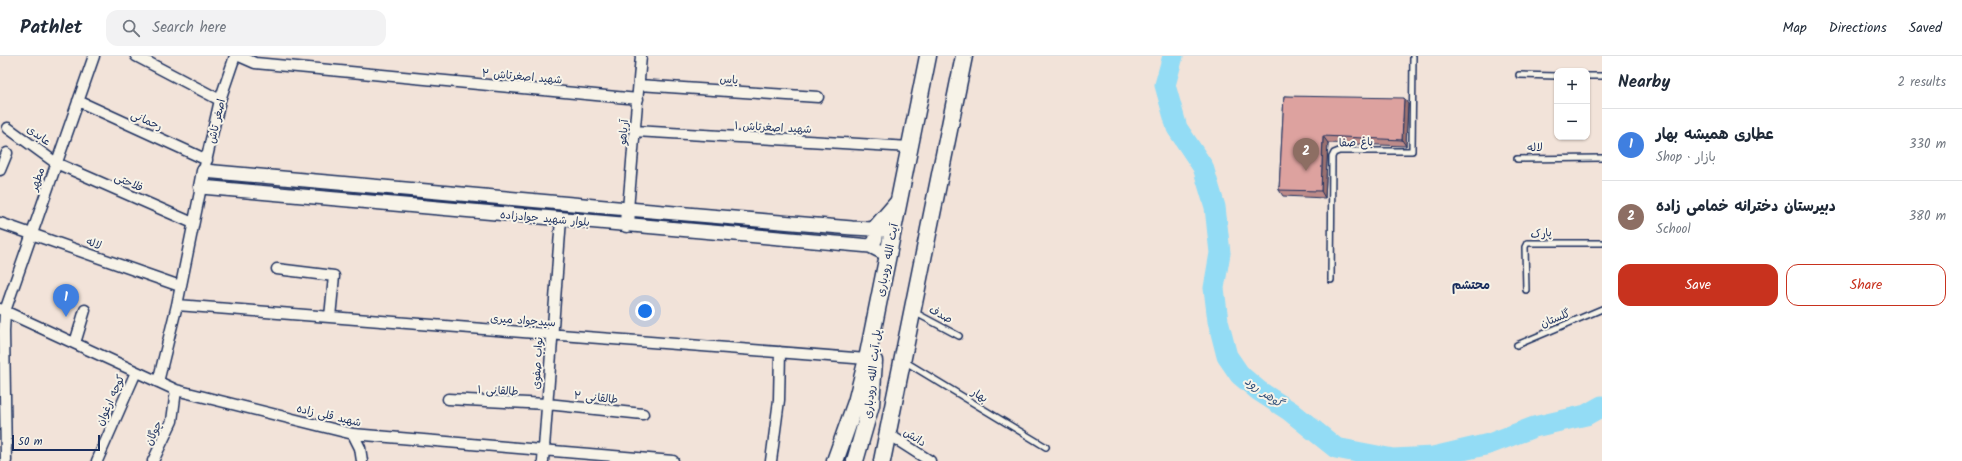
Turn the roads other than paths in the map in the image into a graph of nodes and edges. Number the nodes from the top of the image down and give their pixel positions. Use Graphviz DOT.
graph roads {
  1 [pos="94,56"];
  2 [pos="136,56"];
  3 [pos="235,56"];
  4 [pos="239,56"];
  5 [pos="641,56"];
  6 [pos="928,56"];
  7 [pos="964,56"];
  8 [pos="1413,56"];
  9 [pos="1519,75"];
  10 [pos="1554,76"];
  11 [pos="1590,76"];
  12 [pos="1602,76"];
  13 [pos="639,86"];
  14 [pos="818,97"];
  15 [pos="638,99"];
  16 [pos="220,100"];
  17 [pos="78,101"];
  18 [pos="8,128"];
  19 [pos="635,131"];
  20 [pos="910,147"];
  21 [pos="7,152"];
  22 [pos="1602,158"];
  23 [pos="1517,159"];
  24 [pos="56,163"];
  25 [pos="206,166"];
  26 [pos="0,170"];
  27 [pos="201,188"];
  28 [pos="899,199"];
  29 [pos="628,209"];
  30 [pos="561,219"];
  31 [pos="0,223"];
  32 [pos="193,223"];
  33 [pos="627,225"];
  34 [pos="873,229"];
  35 [pos="893,230"];
  36 [pos="31,233"];
  37 [pos="1602,243"];
  38 [pos="870,246"];
  39 [pos="888,255"];
  40 [pos="277,269"];
  41 [pos="1331,280"];
  42 [pos="180,286"];
  43 [pos="1526,290"];
  44 [pos="177,305"];
  45 [pos="877,308"];
  46 [pos="1602,309"];
  47 [pos="3,310"];
  48 [pos="85,310"];
  49 [pos="913,311"];
  50 [pos="330,317"];
  51 [pos="551,334"];
  52 [pos="959,336"];
  53 [pos="75,343"];
  54 [pos="1517,345"];
  55 [pos="780,352"];
  56 [pos="867,358"];
  57 [pos="903,360"];
  58 [pos="136,372"];
  59 [pos="158,382"];
  60 [pos="176,390"];
  61 [pos="448,399"];
  62 [pos="547,404"];
  63 [pos="644,414"];
  64 [pos="352,434"];
  65 [pos="888,434"];
  66 [pos="1046,447"];
  67 [pos="544,450"];
  68 [pos="6,461"];
  69 [pos="97,461"];
  70 [pos="153,461"];
  71 [pos="362,461"];
  72 [pos="543,461"];
  73 [pos="673,461"];
  74 [pos="771,461"];
  75 [pos="835,461"];
  76 [pos="855,461"];
  77 [pos="882,461"];
  78 [pos="930,461"];
  1 -- 17 [label="street, مطهر"];
  2 -- 16 [label="street"];
  3 -- 16 [label="street, اصغر تاش"];
  4 -- 15 [label="street, شهید اصغرتاش ۲"];
  5 -- 13 [label="street, آریاهو"];
  6 -- 20 [label="main road, آیت الله رودباری"];
  7 -- 49 [label="main road"];
  8 -- 41 [label="lane, باغ صفا"];
  9 -- 10 [label="lane"];
  11 -- 12 [label="lane"];
  13 -- 14 [label="street, یاس"];
  13 -- 15 [label="street, آریاهو"];
  15 -- 19 [label="street, آریاهو"];
  16 -- 25 [label="street, اصغر تاش"];
  17 -- 24 [label="street, مطهر"];
  17 -- 25 [label="street, رحمانی"];
  18 -- 24 [label="street, عابدی"];
  19 -- 20 [label="street, شهید اصغرتاش ۱"];
  19 -- 29 [label="street, آریاهو"];
  20 -- 28 [label="main road, آیت الله رودباری"];
  21 -- 26 [label="street"];
  22 -- 23 [label="lane, لاله"];
  24 -- 32 [label="street, فلاحتی"];
  24 -- 36 [label="street, مطهر"];
  25 -- 27 [label="main road, اصغر تاش"];
  25 -- 29 [label="street"];
  27 -- 30 [label="street, بلوار شهید جوادزاده"];
  27 -- 32 [label="street"];
  28 -- 34 [label="street"];
  28 -- 35 [label="main road, آیت الله رودباری"];
  29 -- 33 [label="main road"];
  29 -- 34 [label="street"];
  30 -- 33 [label="street, بلوار شهید جوادزاده"];
  30 -- 51 [label="street, نواب صفوی"];
  31 -- 36 [label="street, لاله"];
  32 -- 42 [label="street"];
  33 -- 38 [label="street, بلوار شهید جوادزاده"];
  34 -- 35 [label="street"];
  34 -- 38 [label="street"];
  35 -- 39 [label="main road, آیت الله رودباری"];
  36 -- 42 [label="street, لاله"];
  36 -- 47 [label="street, مطهر"];
  37 -- 43 [label="lane, پارک"];
  38 -- 39 [label="street, بلوار شهید جوادزاده"];
  39 -- 45 [label="main road, آیت الله رودباری"];
  40 -- 50 [label="street"];
  42 -- 44 [label="street"];
  44 -- 50 [label="street, سیدجواد میری"];
  44 -- 59 [label="street"];
  45 -- 56 [label="main road, آیت الله رودباری"];
  45 -- 76 [label="main road, پل آیت الله رودباری"];
  46 -- 54 [label="lane, گلستان"];
  47 -- 53 [label="street, شهید قلی زاده"];
  47 -- 68 [label="street, مطهر"];
  48 -- 53 [label="street"];
  49 -- 52 [label="lane, صدف"];
  49 -- 57 [label="main road"];
  50 -- 51 [label="street, سیدجواد میری"];
  51 -- 55 [label="street, سیدجواد میری"];
  51 -- 62 [label="street, نواب صفوی"];
  53 -- 58 [label="street, شهید قلی زاده"];
  55 -- 56 [label="street, سیدجواد میری"];
  55 -- 74 [label="street"];
  56 -- 75 [label="main road, آیت الله رودباری"];
  57 -- 65 [label="main road"];
  57 -- 66 [label="lane, بهار"];
  58 -- 59 [label="street, شهید قلی زاده"];
  58 -- 69 [label="street, کوچه ارغوان"];
  59 -- 60 [label="street, شهید قلی زاده"];
  60 -- 64 [label="street, شهید قلی زاده"];
  60 -- 70 [label="street, چوگان"];
  61 -- 62 [label="street, طالقانی ۱"];
  62 -- 63 [label="street, طالقانی ۲"];
  62 -- 67 [label="street, نواب صفوی"];
  64 -- 67 [label="street, شهید قلی زاده"];
  64 -- 71 [label="street"];
  65 -- 77 [label="main road"];
  65 -- 78 [label="street, دانش"];
  67 -- 72 [label="street, نواب صفوی"];
  67 -- 73 [label="street, شهید قلی زاده"];
}
